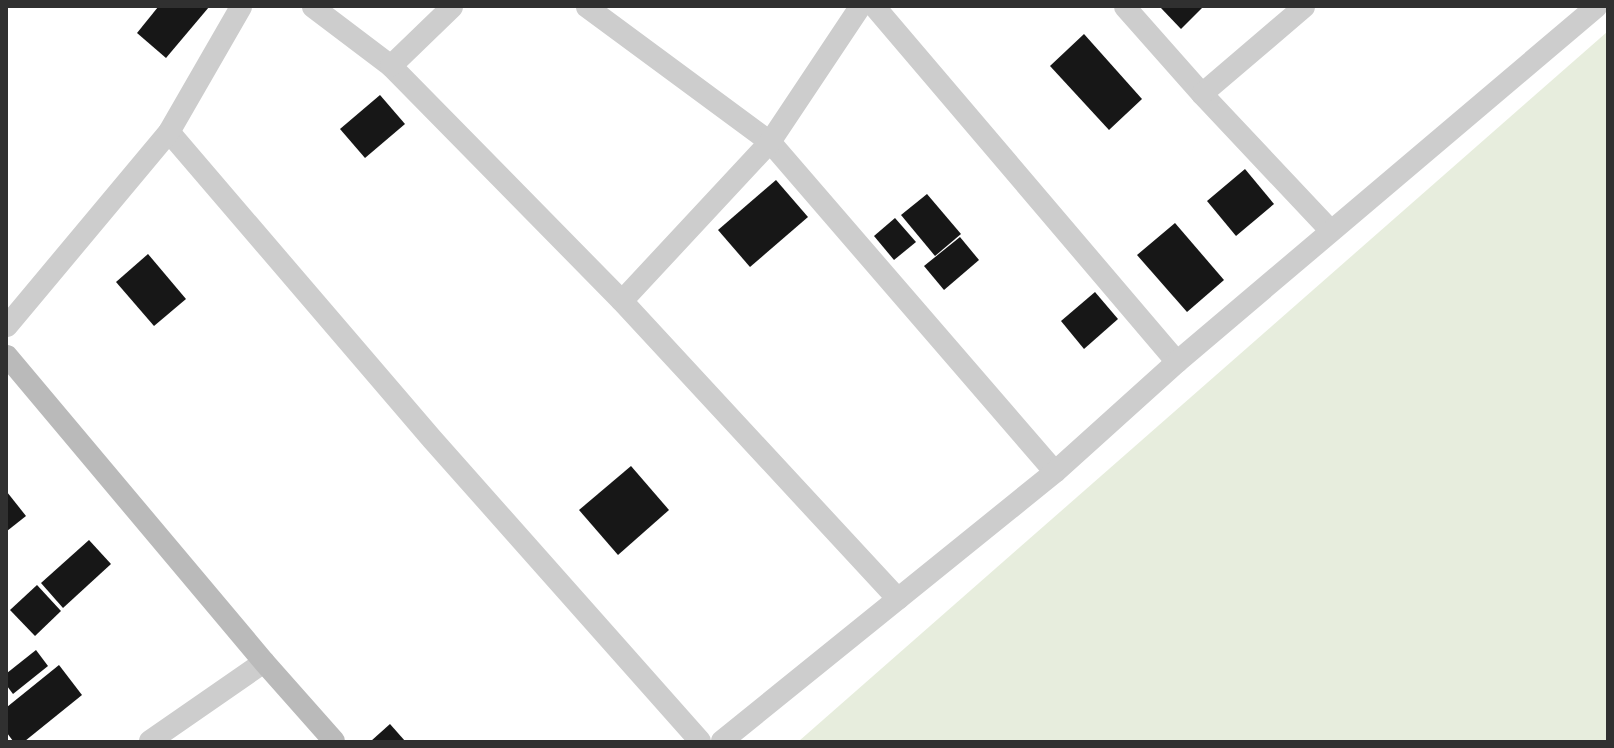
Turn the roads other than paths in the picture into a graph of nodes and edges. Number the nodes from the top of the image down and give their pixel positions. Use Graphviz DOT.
graph roads {
  1 [pos="241,7"];
  2 [pos="313,7"];
  3 [pos="452,7"];
  4 [pos="587,7"];
  5 [pos="860,7"];
  6 [pos="875,7"];
  7 [pos="1125,7"];
  8 [pos="1304,7"];
  9 [pos="1596,7"];
  10 [pos="391,66"];
  11 [pos="1202,94"];
  12 [pos="169,132"];
  13 [pos="770,142"];
  14 [pos="1331,231"];
  15 [pos="622,300"];
  16 [pos="7,326"];
  17 [pos="7,356"];
  18 [pos="1176,362"];
  19 [pos="1055,472"];
  20 [pos="898,599"];
  21 [pos="264,662"];
  22 [pos="150,741"];
  23 [pos="334,741"];
  24 [pos="700,741"];
  25 [pos="722,741"];
  1 -- 12 [label="street"];
  2 -- 10 [label="street"];
  3 -- 10 [label="street"];
  4 -- 13 [label="street"];
  5 -- 13 [label="street"];
  6 -- 18 [label="street"];
  7 -- 11 [label="street"];
  8 -- 11 [label="street"];
  9 -- 14 [label="street"];
  10 -- 15 [label="street"];
  11 -- 14 [label="street"];
  12 -- 16 [label="street"];
  12 -- 24 [label="street"];
  13 -- 15 [label="street"];
  13 -- 19 [label="street"];
  14 -- 18 [label="street"];
  15 -- 20 [label="street"];
  17 -- 21 [label="main road"];
  18 -- 19 [label="street"];
  19 -- 20 [label="street"];
  20 -- 25 [label="street"];
  21 -- 22 [label="street"];
  21 -- 23 [label="main road"];
}
